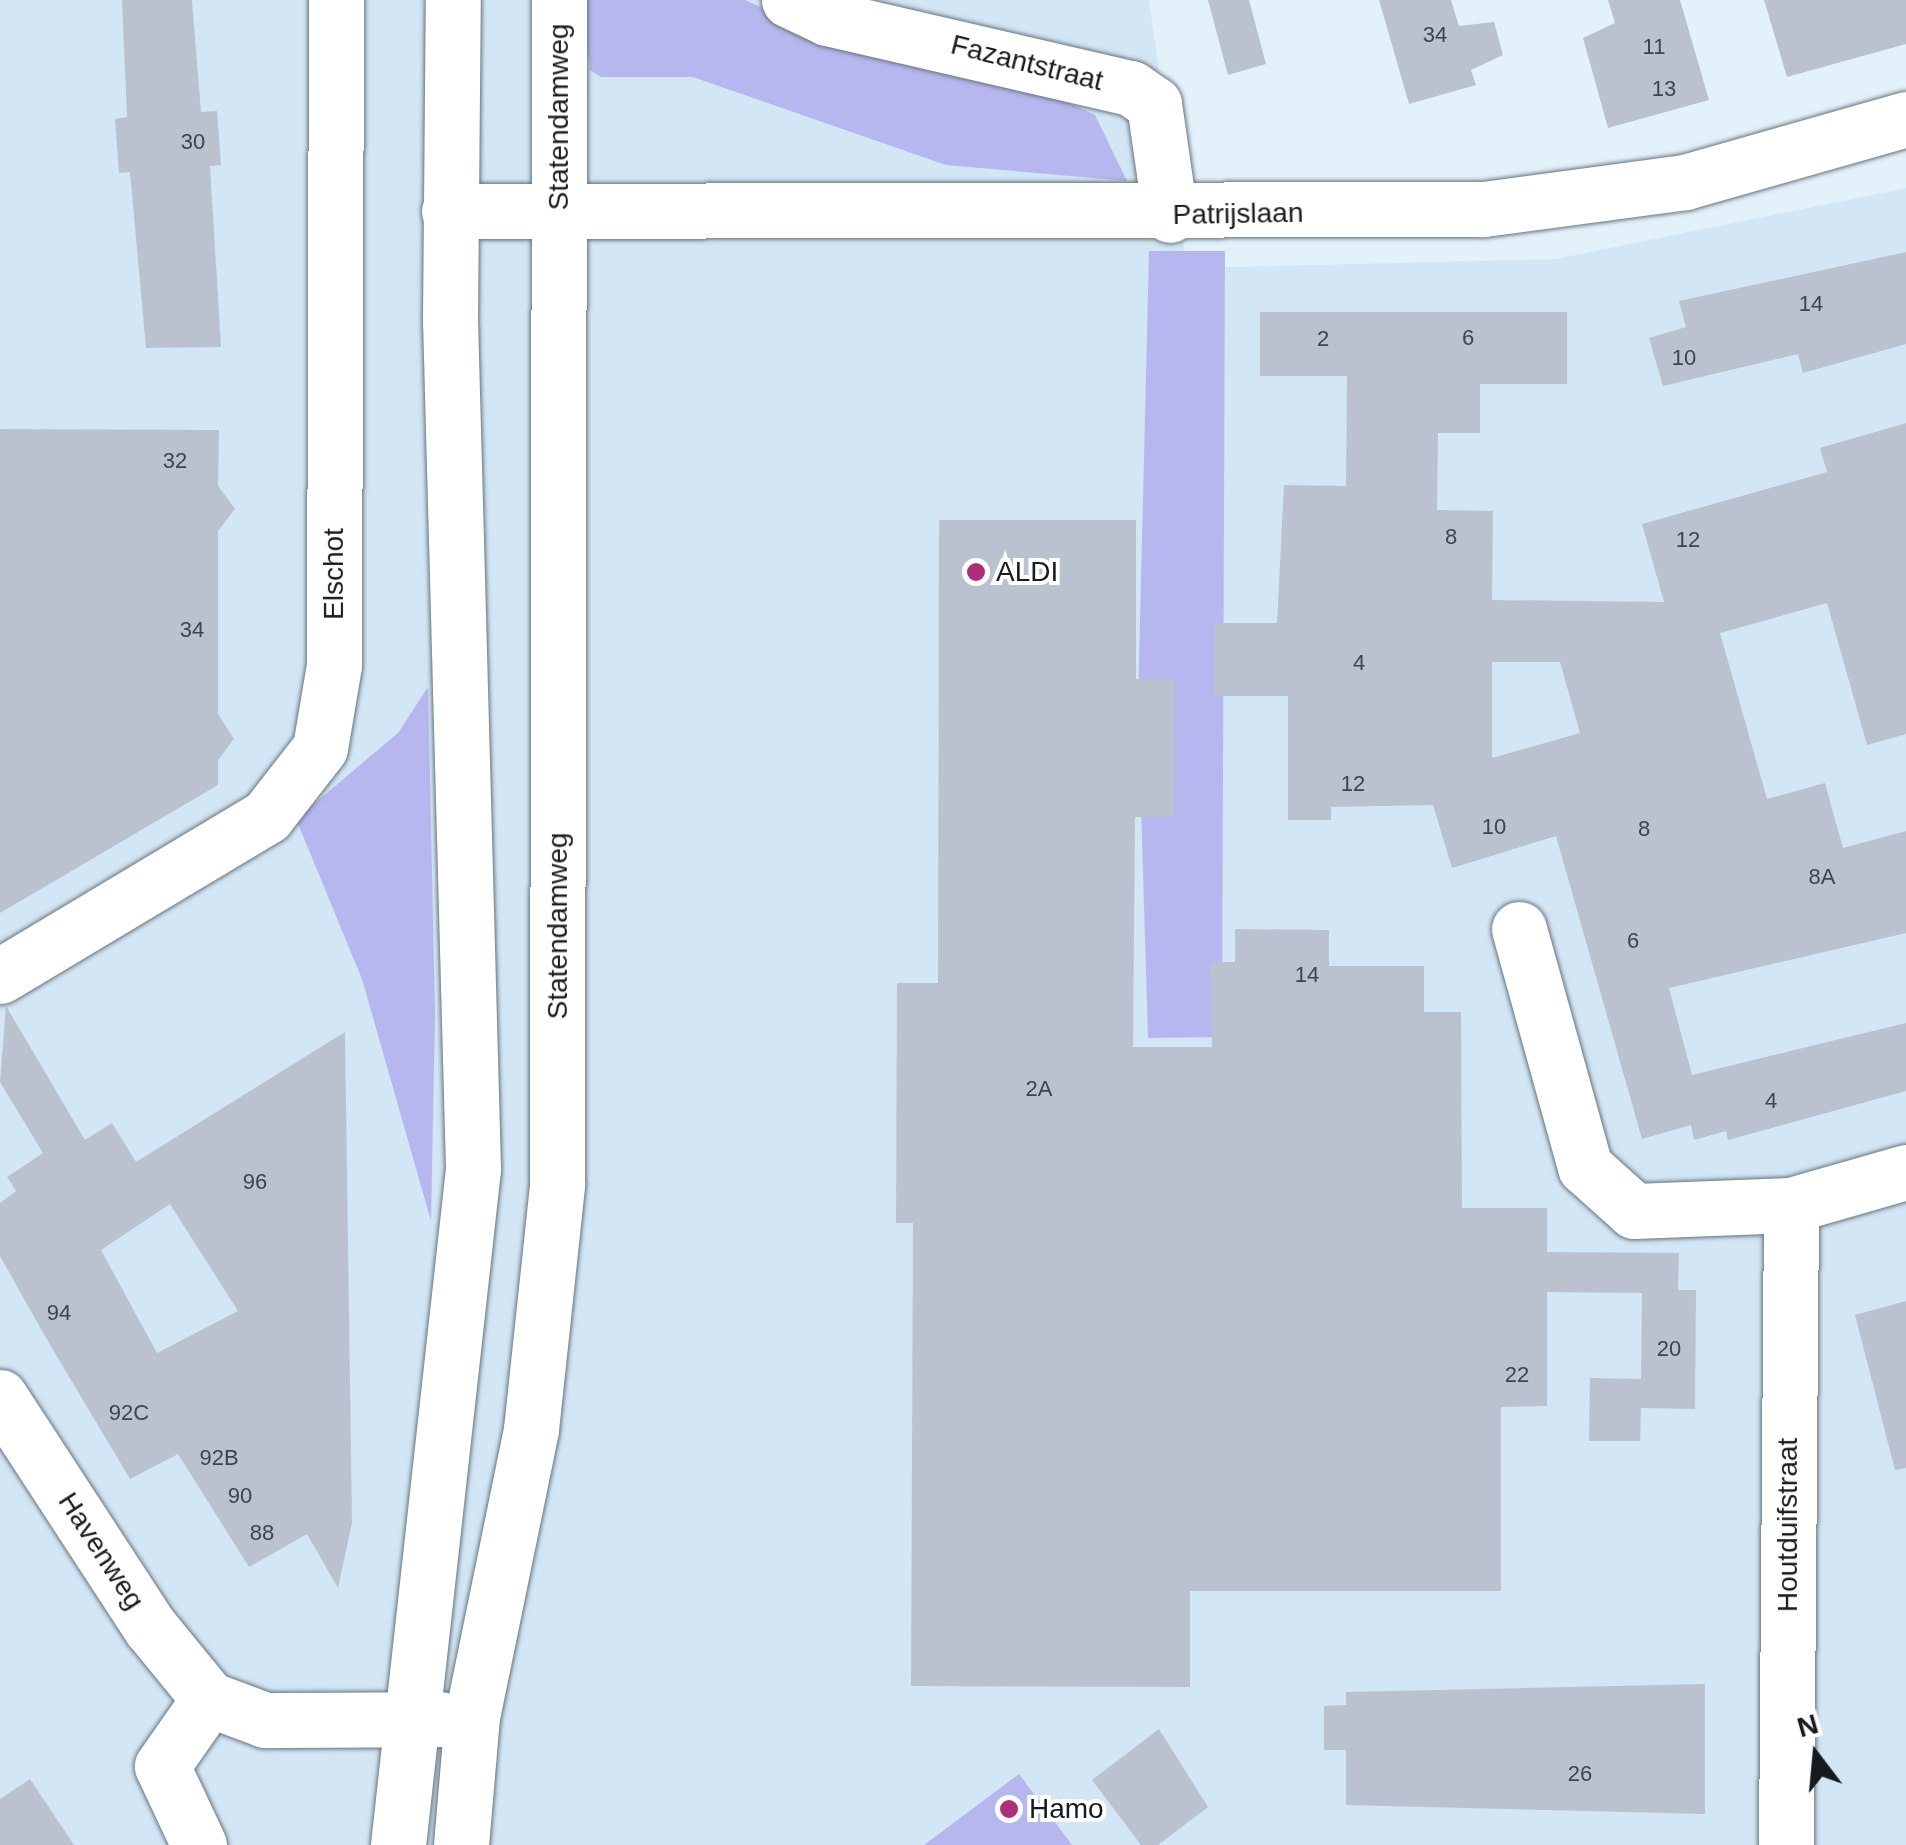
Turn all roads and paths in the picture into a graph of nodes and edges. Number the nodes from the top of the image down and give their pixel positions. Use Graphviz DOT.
graph roads {
  1 [pos="336,0"];
  2 [pos="453,0"];
  3 [pos="560,0"];
  4 [pos="789,0"];
  5 [pos="881,13"];
  6 [pos="1906,119"];
  7 [pos="560,211"];
  8 [pos="449,212"];
  9 [pos="1170,216"];
  10 [pos="1519,929"];
  11 [pos="0,976"];
  12 [pos="1906,1172"];
  13 [pos="1791,1204"];
  14 [pos="0,1397"];
  15 [pos="209,1699"];
  16 [pos="472,1717"];
  17 [pos="406,1721"];
  18 [pos="199,1845"];
  19 [pos="398,1845"];
  20 [pos="461,1845"];
  21 [pos="1786,1845"];
  1 -- 11 [label="street, Elschot"];
  2 -- 8 [label="street"];
  3 -- 7 [label="street, Statendamweg"];
  4 -- 5 [label="street, Fazantstraat"];
  5 -- 9 [label="street, Fazantstraat"];
  6 -- 9 [label="street, Patrijslaan"];
  7 -- 8 [label="street, Patrijslaan"];
  7 -- 9 [label="street, Patrijslaan"];
  7 -- 16 [label="street, Statendamweg"];
  8 -- 17 [label="street"];
  10 -- 13 [label="street"];
  12 -- 13 [label="street"];
  13 -- 21 [label="street, Houtduifstraat"];
  14 -- 15 [label="street, Havenweg"];
  15 -- 17 [label="street"];
  15 -- 18 [label="street"];
  16 -- 17 [label="street"];
  16 -- 20 [label="street, Statendamweg"];
  17 -- 19 [label="street"];
}
